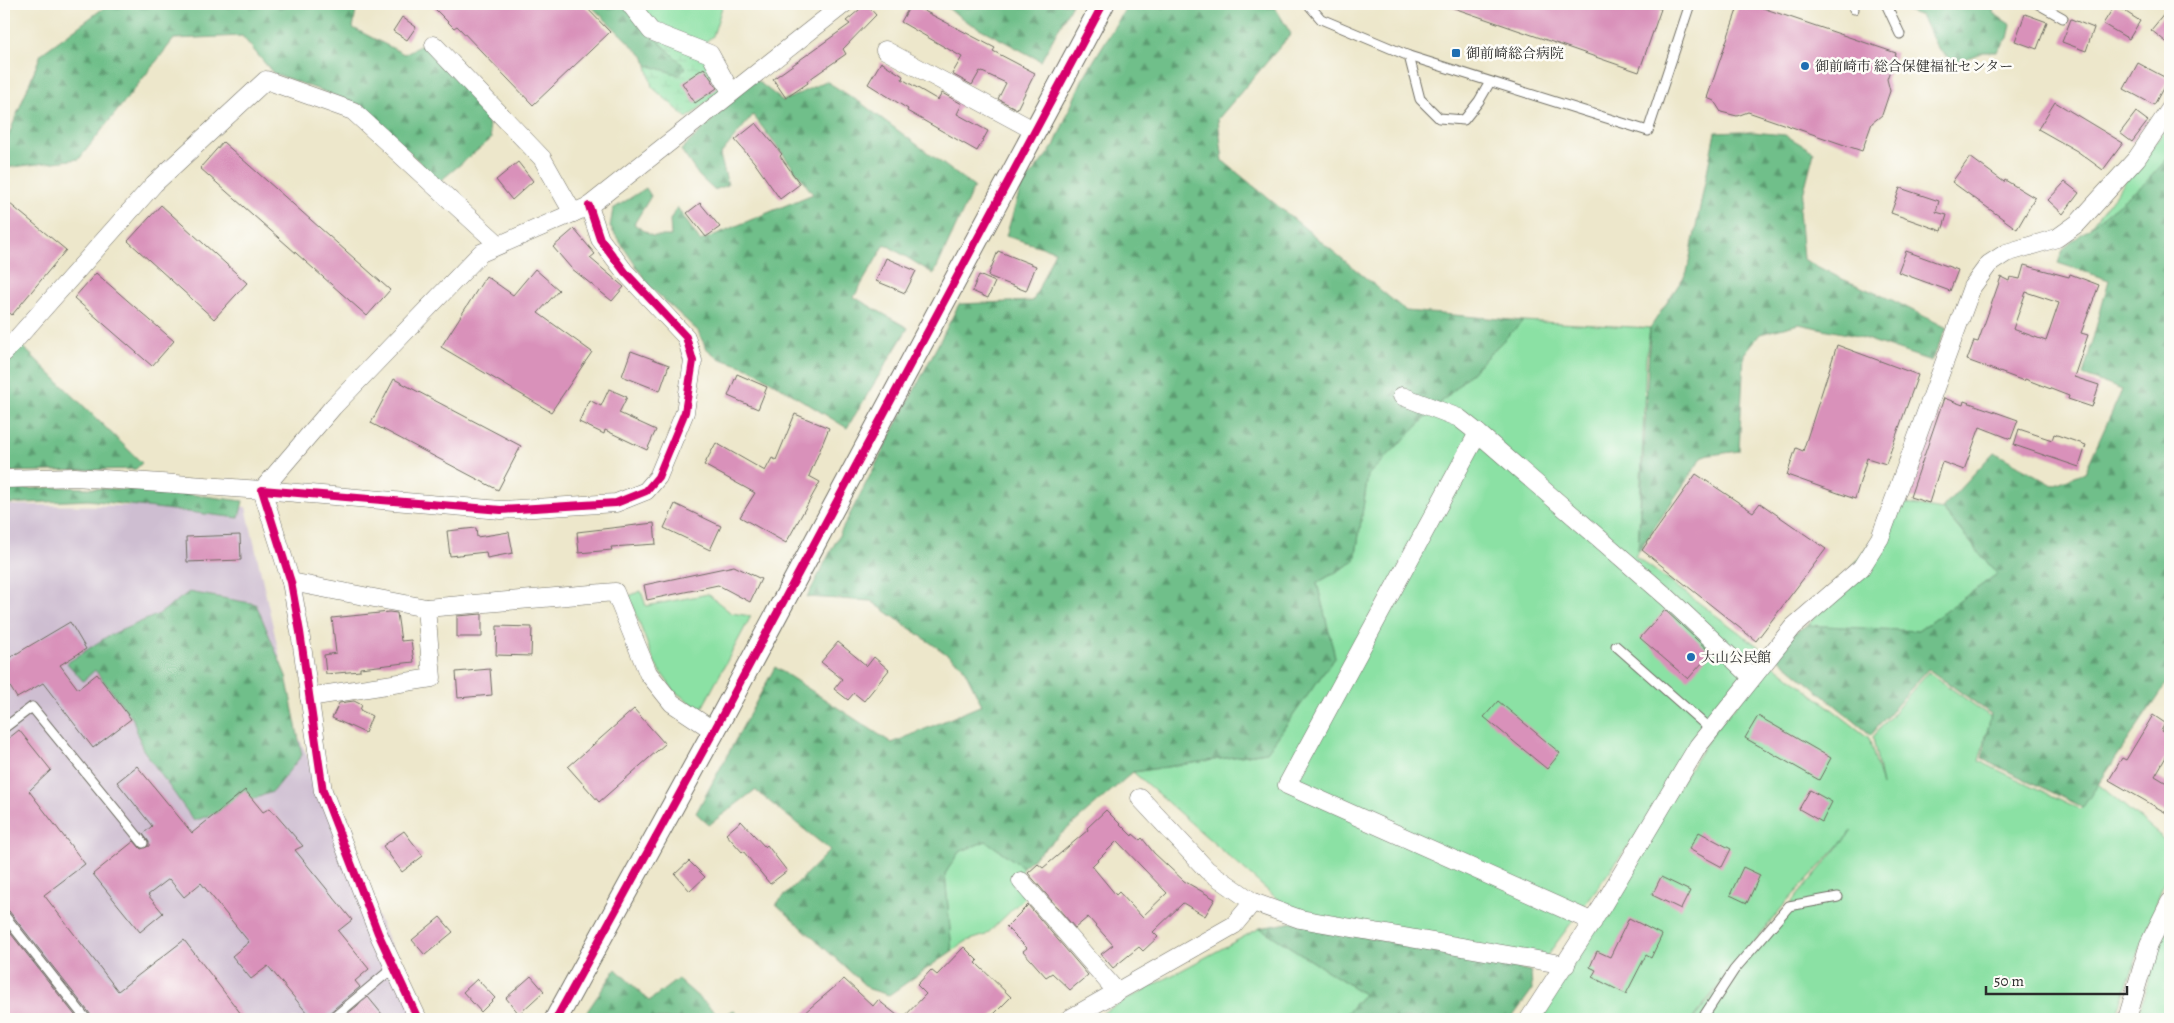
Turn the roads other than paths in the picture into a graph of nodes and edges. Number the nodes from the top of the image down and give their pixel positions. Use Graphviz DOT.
graph roads {
  1 [pos="630,4"];
  2 [pos="844,4"];
  3 [pos="1103,4"];
  4 [pos="1308,4"];
  5 [pos="1690,4"];
  6 [pos="1886,4"];
  7 [pos="2038,4"];
  8 [pos="2063,18"];
  9 [pos="1900,34"];
  10 [pos="434,45"];
  11 [pos="885,50"];
  12 [pos="1409,56"];
  13 [pos="1490,82"];
  14 [pos="731,92"];
  15 [pos="2170,109"];
  16 [pos="1036,131"];
  17 [pos="581,210"];
  18 [pos="498,244"];
  19 [pos="4,352"];
  20 [pos="1402,396"];
  21 [pos="1478,433"];
  22 [pos="4,479"];
  23 [pos="262,490"];
  24 [pos="291,582"];
  25 [pos="426,608"];
  26 [pos="1616,646"];
  27 [pos="1752,677"];
  28 [pos="309,697"];
  29 [pos="4,728"];
  30 [pos="1710,730"];
  31 [pos="714,731"];
  32 [pos="1140,798"];
  33 [pos="143,843"];
  34 [pos="1021,881"];
  35 [pos="1838,897"];
  36 [pos="1253,902"];
  37 [pos="2170,902"];
  38 [pos="4,915"];
  39 [pos="1593,922"];
  40 [pos="1566,965"];
  41 [pos="394,967"];
  42 [pos="1117,992"];
  43 [pos="86,1019"];
  44 [pos="332,1019"];
  45 [pos="418,1019"];
  46 [pos="556,1019"];
  47 [pos="1069,1019"];
  48 [pos="1529,1019"];
  49 [pos="1702,1019"];
  50 [pos="2127,1019"];
  1 -- 14 [label="street"];
  2 -- 14 [label="street"];
  3 -- 16 [label="street"];
  4 -- 12 [label="lane"];
  5 -- 13 [label="lane"];
  6 -- 9 [label="lane"];
  7 -- 8 [label="lane"];
  10 -- 17 [label="street"];
  11 -- 16 [label="street"];
  12 -- 13 [label="lane"];
  12 -- 13 [label="lane"];
  14 -- 17 [label="street"];
  15 -- 27 [label="street"];
  16 -- 31 [label="street"];
  17 -- 18 [label="street"];
  17 -- 23 [label="street"];
  18 -- 19 [label="street"];
  18 -- 23 [label="street"];
  20 -- 21 [label="street"];
  21 -- 27 [label="street"];
  21 -- 39 [label="street"];
  22 -- 23 [label="street"];
  23 -- 24 [label="street"];
  24 -- 25 [label="street"];
  24 -- 28 [label="street"];
  25 -- 28 [label="street"];
  25 -- 31 [label="street"];
  26 -- 30 [label="lane"];
  27 -- 30 [label="street"];
  28 -- 41 [label="street"];
  29 -- 33 [label="lane"];
  30 -- 39 [label="street"];
  31 -- 46 [label="street"];
  32 -- 36 [label="street"];
  34 -- 42 [label="street"];
  35 -- 49 [label="lane"];
  36 -- 40 [label="street"];
  36 -- 42 [label="street"];
  37 -- 50 [label="street"];
  38 -- 43 [label="lane"];
  39 -- 40 [label="street"];
  40 -- 48 [label="street"];
  41 -- 44 [label="lane"];
  41 -- 45 [label="street"];
  42 -- 47 [label="street"];
}
